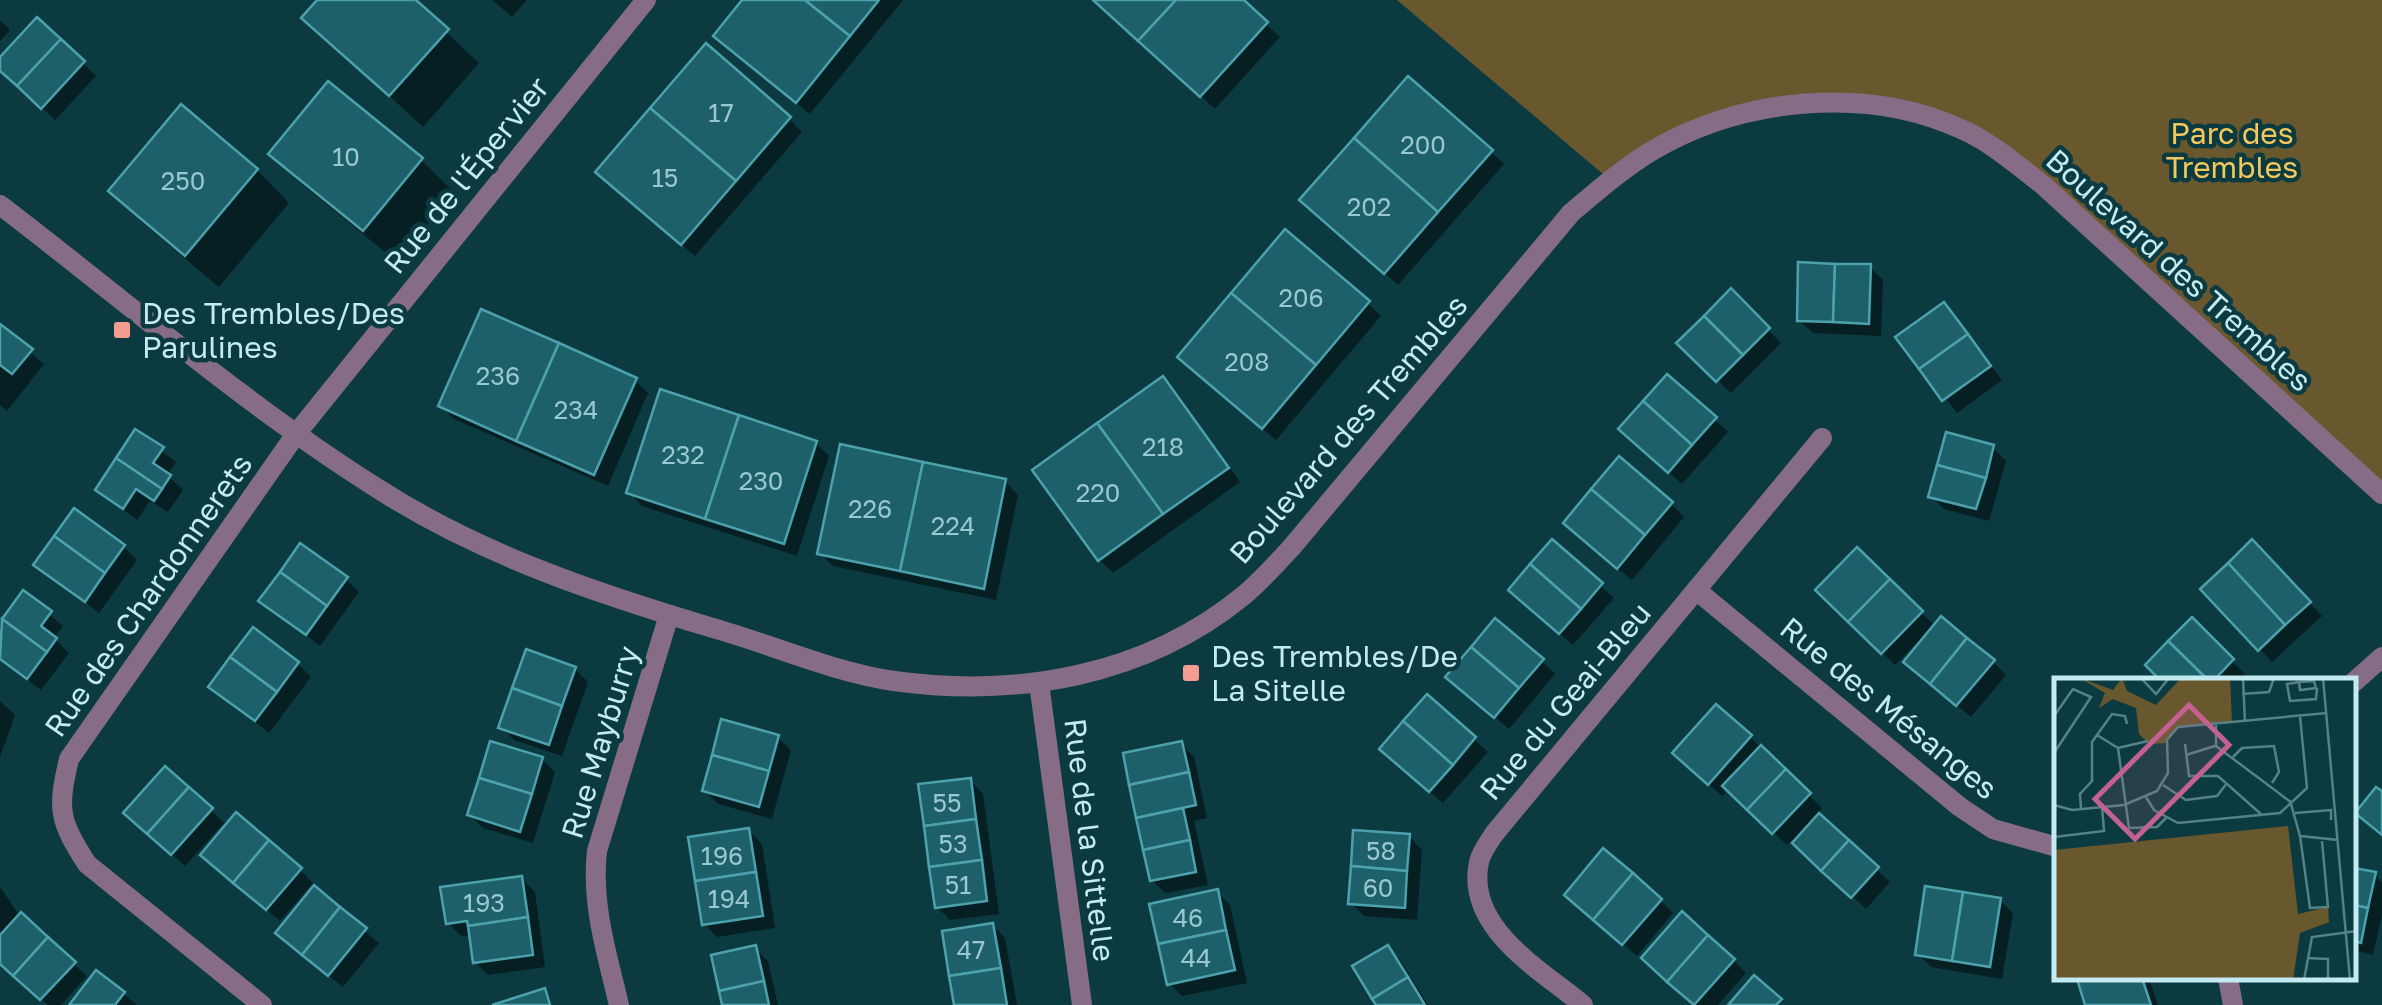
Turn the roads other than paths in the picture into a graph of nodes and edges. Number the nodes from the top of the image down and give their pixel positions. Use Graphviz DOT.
graph roads {
  1 [pos="646,0"];
  2 [pos="0,205"];
  3 [pos="296,434"];
  4 [pos="1822,438"];
  5 [pos="2382,494"];
  6 [pos="1696,590"];
  7 [pos="669,615"];
  8 [pos="2382,657"];
  9 [pos="2357,679"];
  10 [pos="1039,683"];
  11 [pos="2054,845"];
  12 [pos="2228,980"];
  13 [pos="262,1005"];
  14 [pos="619,1005"];
  15 [pos="1082,1005"];
  16 [pos="1583,1005"];
  17 [pos="2233,1005"];
  1 -- 3 [label="street, Rue de l'Épervier"];
  2 -- 3 [label="street, Boulevard des Trembles"];
  3 -- 7 [label="street, Boulevard des Trembles"];
  3 -- 13 [label="street, Rue des Chardonnerets"];
  4 -- 6 [label="street, Rue du Geai-Bleu"];
  5 -- 10 [label="street, Boulevard des Trembles"];
  6 -- 11 [label="street, Rue des Mésanges"];
  6 -- 16 [label="street, Rue du Geai-Bleu"];
  7 -- 10 [label="street, Boulevard des Trembles"];
  7 -- 14 [label="street, Rue Mayburry"];
  8 -- 9 [label="street"];
  10 -- 15 [label="street, Rue de la Sittelle"];
  12 -- 17 [label="street"];
}
